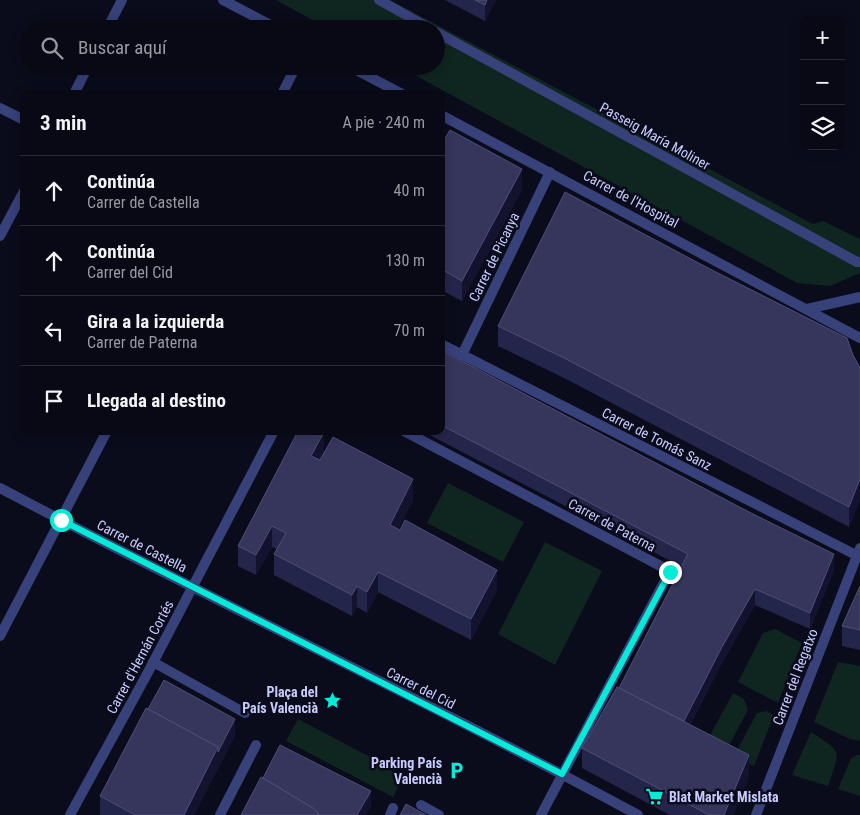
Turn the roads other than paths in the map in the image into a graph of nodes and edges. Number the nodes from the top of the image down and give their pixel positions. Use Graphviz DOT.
graph roads {
  1 [pos="122,0"];
  2 [pos="223,0"];
  3 [pos="379,0"];
  4 [pos="112,20"];
  5 [pos="261,20"];
  6 [pos="415,20"];
  7 [pos="445,37"];
  8 [pos="84,75"];
  9 [pos="292,75"];
  10 [pos="366,75"];
  11 [pos="76,90"];
  12 [pos="284,90"];
  13 [pos="394,90"];
  14 [pos="0,108"];
  15 [pos="445,117"];
  16 [pos="20,118"];
  17 [pos="550,172"];
  18 [pos="20,198"];
  19 [pos="0,236"];
  20 [pos="860,262"];
  21 [pos="860,297"];
  22 [pos="807,309"];
  23 [pos="860,338"];
  24 [pos="445,346"];
  25 [pos="462,354"];
  26 [pos="105,435"];
  27 [pos="272,435"];
  28 [pos="412,435"];
  29 [pos="0,488"];
  30 [pos="61,520"];
  31 [pos="859,554"];
  32 [pos="192,588"];
  33 [pos="0,636"];
  34 [pos="153,662"];
  35 [pos="245,713"];
  36 [pos="256,745"];
  37 [pos="562,774"];
  38 [pos="421,805"];
  39 [pos="70,815"];
  40 [pos="220,815"];
  41 [pos="439,815"];
  42 [pos="541,815"];
  43 [pos="638,815"];
  44 [pos="756,815"];
  1 -- 4 [label="street"];
  2 -- 5 [label="street"];
  3 -- 6 [label="street"];
  7 -- 20 [label="street, Passeig María Moliner"];
  8 -- 11 [label="street"];
  9 -- 12 [label="street"];
  10 -- 13 [label="street"];
  14 -- 16 [label="street"];
  15 -- 17 [label="street, Carrer de l'Hospital"];
  17 -- 22 [label="street, Carrer de l'Hospital"];
  17 -- 25 [label="street, Carrer de Picanya"];
  18 -- 19 [label="street"];
  21 -- 22 [label="street"];
  22 -- 23 [label="street, Carrer de l'Hospital"];
  24 -- 25 [label="street, Carrer de Tomás Sanz"];
  25 -- 31 [label="street, Carrer de Tomás Sanz"];
  26 -- 30 [label="street"];
  27 -- 32 [label="street, Carrer d'Hernán Cortés"];
  28 -- 37 [label="street, Carrer de Paterna"];
  29 -- 30 [label="street, Carrer de Castella"];
  30 -- 32 [label="street, Carrer de Castella"];
  30 -- 33 [label="street"];
  31 -- 44 [label="street, Carrer del Regatxo"];
  32 -- 34 [label="street, Carrer d'Hernán Cortés"];
  32 -- 37 [label="street, Carrer del Cid"];
  34 -- 35 [label="street"];
  34 -- 39 [label="street, Carrer d'Hernán Cortés"];
  36 -- 40 [label="street"];
  37 -- 42 [label="street, Carrer de Paterna"];
  37 -- 43 [label="street, Carrer del Cid"];
  38 -- 41 [label="street"];
}
